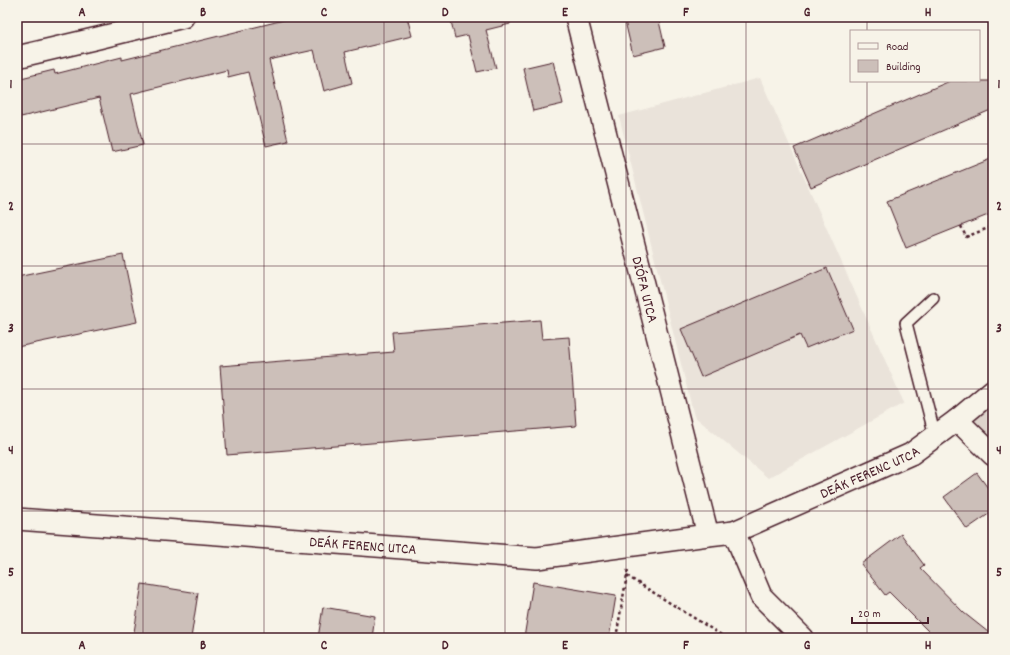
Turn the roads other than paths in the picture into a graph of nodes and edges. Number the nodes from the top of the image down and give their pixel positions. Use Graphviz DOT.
graph roads {
  1 [pos="183,17"];
  2 [pos="576,17"];
  3 [pos="17,57"];
  4 [pos="933,298"];
  5 [pos="993,390"];
  6 [pos="957,420"];
  7 [pos="935,436"];
  8 [pos="993,455"];
  9 [pos="17,518"];
  10 [pos="734,532"];
  11 [pos="708,535"];
  12 [pos="803,638"];
  1 -- 3 [label="street"];
  2 -- 11 [label="street, DIÓFA UTCA"];
  4 -- 7 [label="lane"];
  5 -- 6 [label="street, DEÁK FERENC UTCA"];
  6 -- 7 [label="street, DEÁK FERENC UTCA"];
  6 -- 8 [label="street"];
  7 -- 10 [label="street, DEÁK FERENC UTCA"];
  9 -- 11 [label="street, DEÁK FERENC UTCA"];
  10 -- 11 [label="street"];
  10 -- 12 [label="street"];
}
